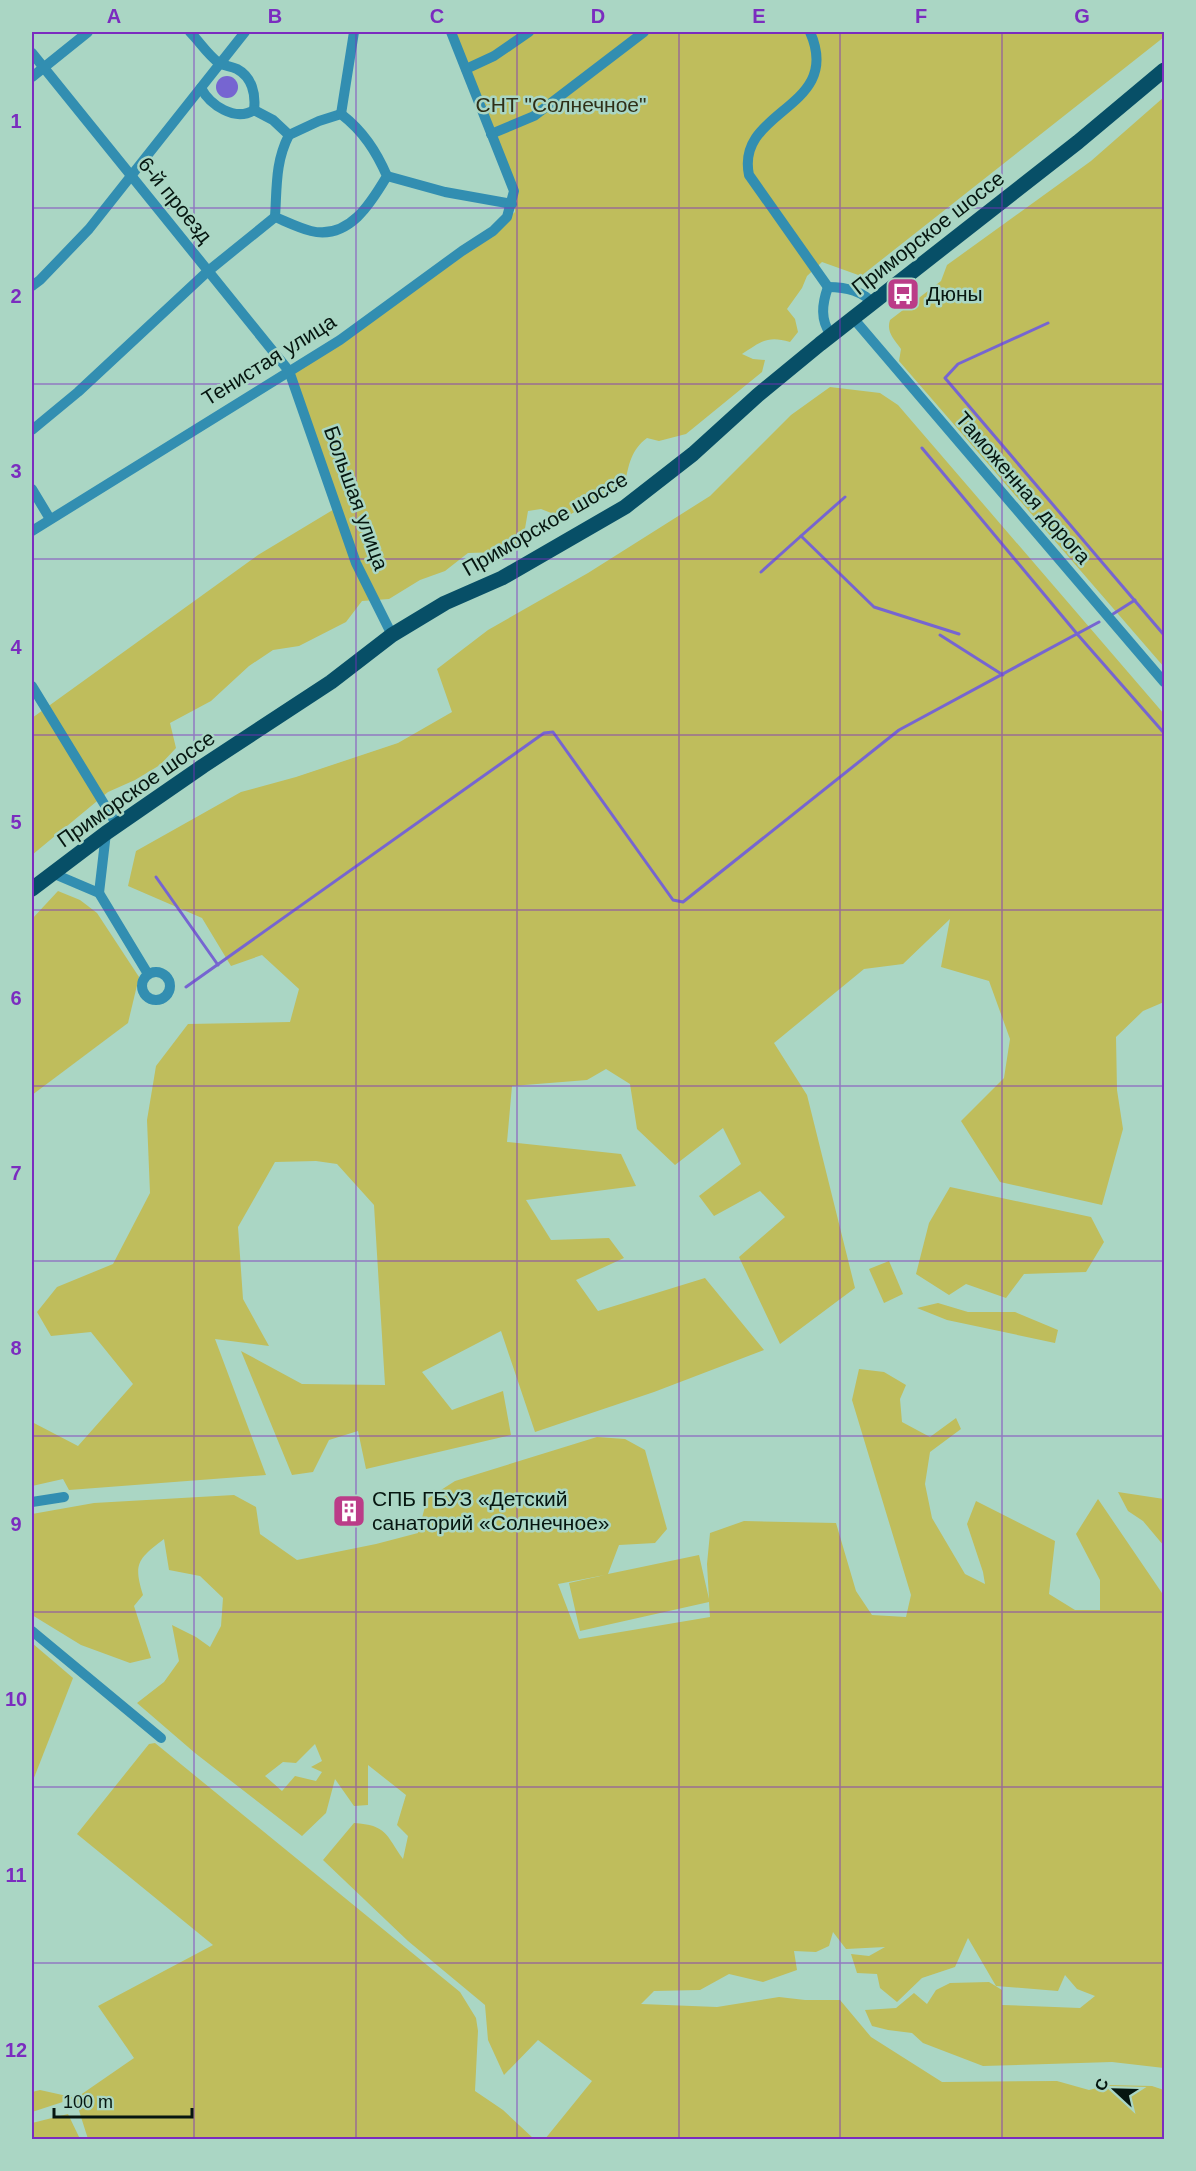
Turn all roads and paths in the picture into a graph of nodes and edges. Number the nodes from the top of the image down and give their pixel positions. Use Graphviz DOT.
graph roads {
  1 [pos="88,32"];
  2 [pos="190,32"];
  3 [pos="245,32"];
  4 [pos="354,32"];
  5 [pos="451,32"];
  6 [pos="529,32"];
  7 [pos="644,32"];
  8 [pos="810,32"];
  9 [pos="32,53"];
  10 [pos="220,64"];
  11 [pos="42,67"];
  12 [pos="466,69"];
  13 [pos="1164,70"];
  14 [pos="32,77"];
  15 [pos="201,88"];
  16 [pos="254,110"];
  17 [pos="341,114"];
  18 [pos="491,134"];
  19 [pos="289,135"];
  20 [pos="387,176"];
  21 [pos="131,177"];
  22 [pos="512,204"];
  23 [pos="276,217"];
  24 [pos="207,272"];
  25 [pos="32,286"];
  26 [pos="828,287"];
  27 [pos="873,303"];
  28 [pos="853,318"];
  29 [pos="831,335"];
  30 [pos="289,371"];
  31 [pos="32,430"];
  32 [pos="32,489"];
  33 [pos="50,519"];
  34 [pos="32,531"];
  35 [pos="392,635"];
  36 [pos="1164,682"];
  37 [pos="32,686"];
  38 [pos="111,829"];
  39 [pos="52,873"];
  40 [pos="32,889"];
  41 [pos="99,893"];
  42 [pos="148,974"];
  43 [pos="64,1497"];
  44 [pos="32,1502"];
  45 [pos="32,1631"];
  46 [pos="161,1738"];
  1 -- 11 [label="street"];
  2 -- 10 [label="street"];
  3 -- 10 [label="street"];
  4 -- 17 [label="street"];
  5 -- 12 [label="street"];
  6 -- 12 [label="street"];
  7 -- 18 [label="street"];
  8 -- 26 [label="street"];
  9 -- 11 [label="street, 6-й проезд"];
  10 -- 15 [label="street"];
  10 -- 16 [label="street"];
  11 -- 14 [label="street"];
  11 -- 21 [label="street, 6-й проезд"];
  12 -- 18 [label="street"];
  13 -- 27 [label="main road, Приморское шоссе"];
  15 -- 16 [label="street"];
  15 -- 21 [label="street"];
  16 -- 19 [label="street"];
  17 -- 19 [label="street"];
  17 -- 20 [label="street"];
  18 -- 22 [label="street"];
  19 -- 23 [label="street"];
  20 -- 22 [label="street"];
  20 -- 23 [label="street"];
  21 -- 24 [label="street, 6-й проезд"];
  21 -- 25 [label="street"];
  22 -- 30 [label="street, Тенистая улица"];
  23 -- 24 [label="street"];
  24 -- 30 [label="street, 6-й проезд"];
  24 -- 31 [label="street"];
  26 -- 27 [label="street"];
  26 -- 29 [label="street"];
  27 -- 28 [label="main road, Приморское шоссе"];
  28 -- 29 [label="main road, Приморское шоссе"];
  28 -- 36 [label="street, Таможенная дорога"];
  29 -- 35 [label="main road, Приморское шоссе"];
  30 -- 33 [label="street, Тенистая улица"];
  30 -- 35 [label="street, Большая улица"];
  32 -- 33 [label="street"];
  33 -- 34 [label="street, Тенистая улица"];
  35 -- 38 [label="main road, Приморское шоссе"];
  37 -- 38 [label="street"];
  38 -- 39 [label="main road, Приморское шоссе"];
  38 -- 41 [label="street"];
  39 -- 40 [label="main road, Приморское шоссе"];
  39 -- 41 [label="street"];
  41 -- 42 [label="street"];
  43 -- 44 [label="street"];
  45 -- 46 [label="street"];
}
